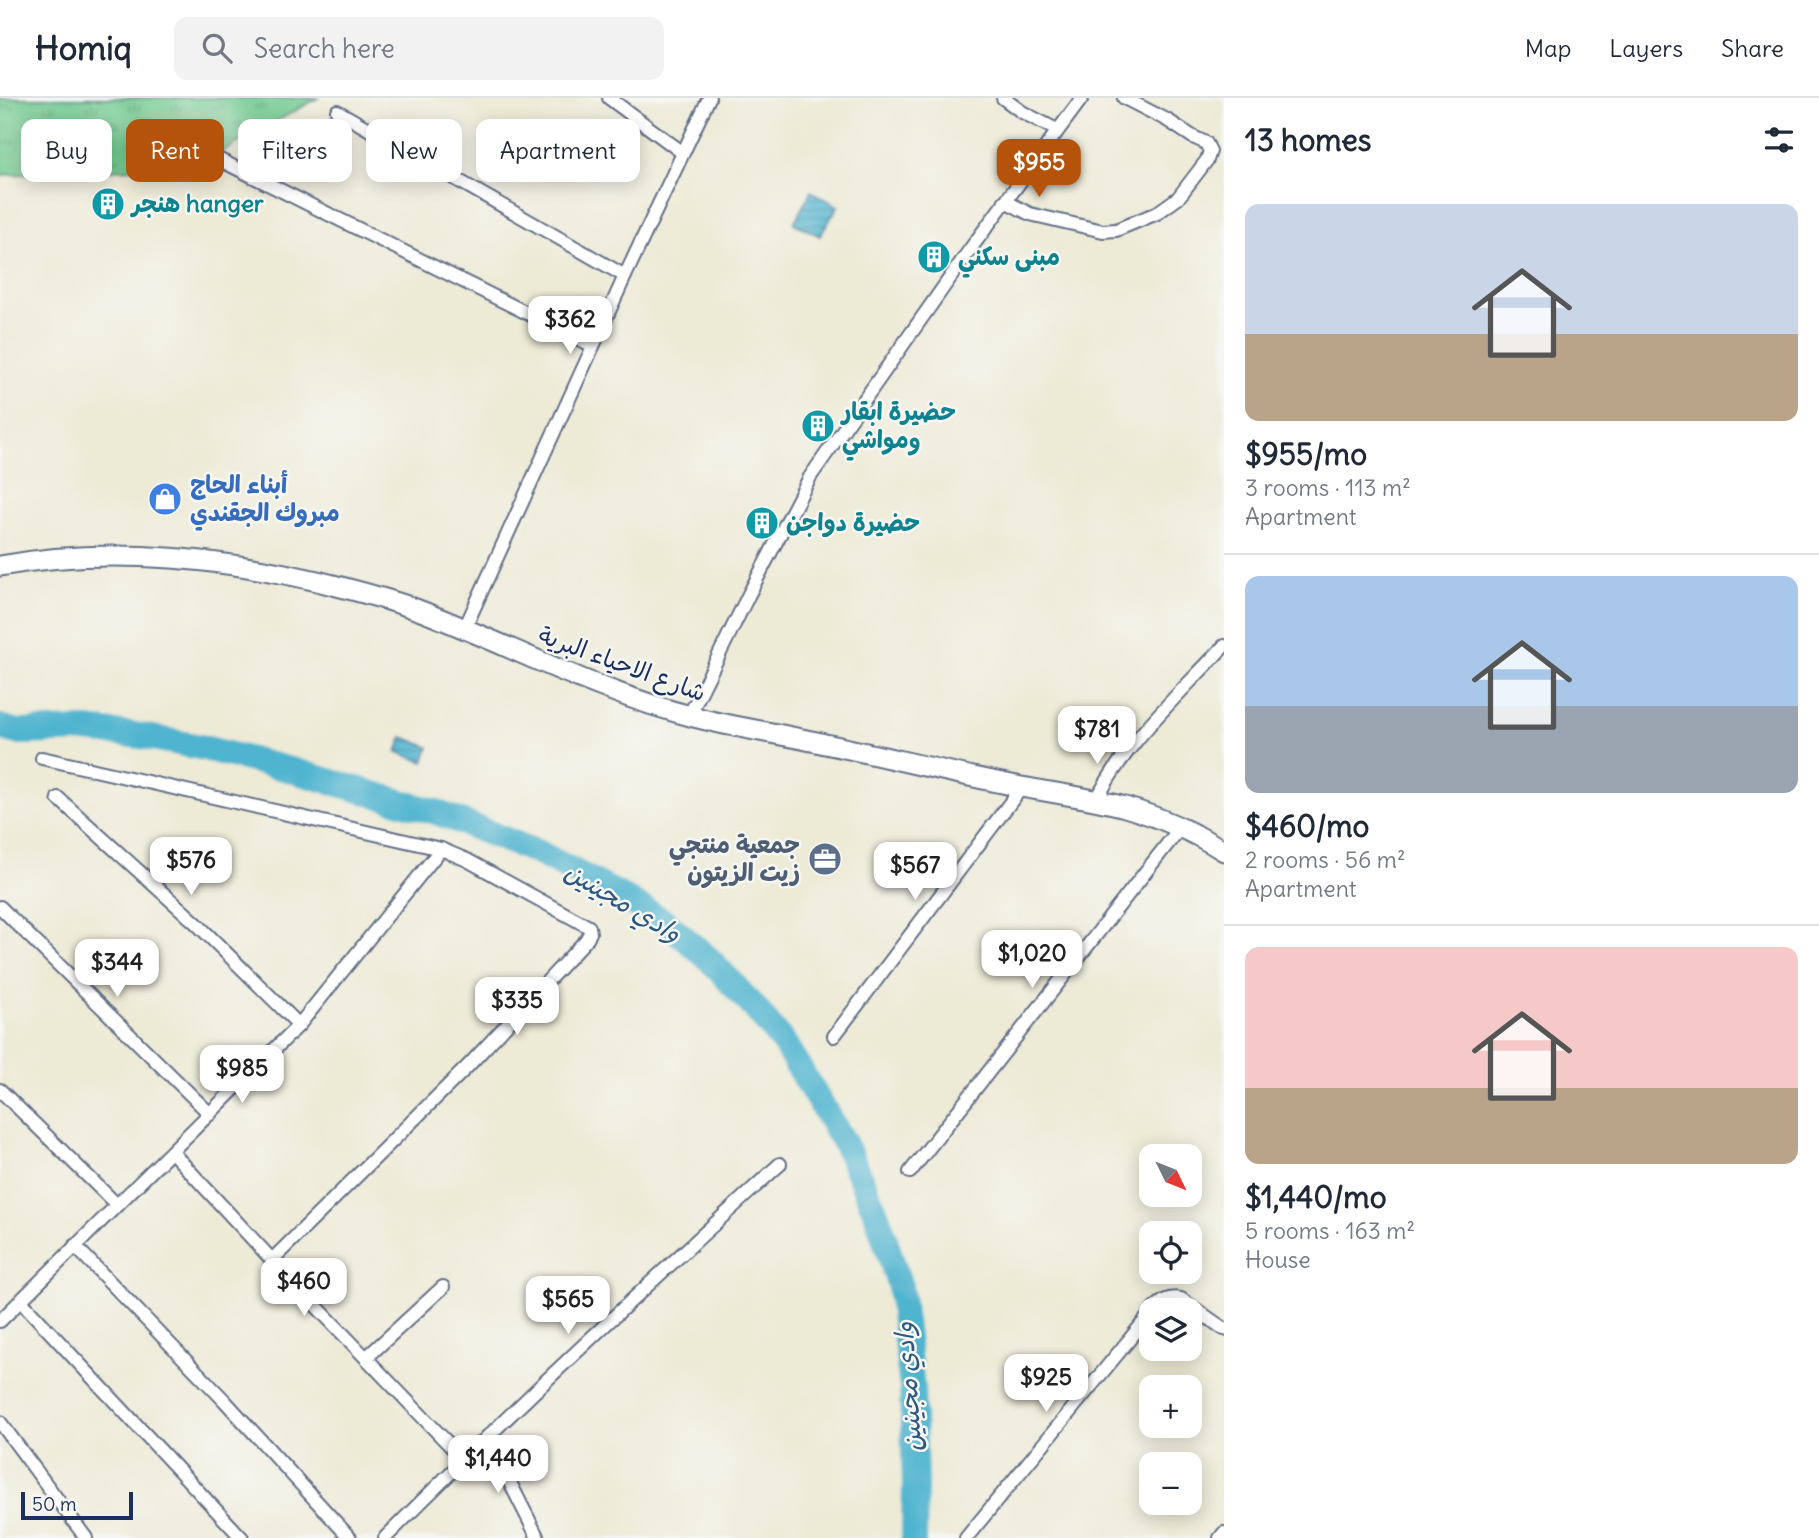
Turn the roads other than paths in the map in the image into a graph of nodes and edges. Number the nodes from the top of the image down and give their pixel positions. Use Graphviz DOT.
graph roads {
  1 [pos="609,98"];
  2 [pos="709,98"];
  3 [pos="1003,98"];
  4 [pos="1082,98"];
  5 [pos="1124,98"];
  6 [pos="337,111"];
  7 [pos="1057,130"];
  8 [pos="682,153"];
  9 [pos="224,162"];
  10 [pos="1005,201"];
  11 [pos="625,276"];
  12 [pos="593,346"];
  13 [pos="0,566"];
  14 [pos="464,630"];
  15 [pos="1224,646"];
  16 [pos="689,716"];
  17 [pos="42,758"];
  18 [pos="1022,787"];
  19 [pos="58,797"];
  20 [pos="1096,801"];
  21 [pos="1180,828"];
  22 [pos="441,849"];
  23 [pos="1224,851"];
  24 [pos="0,907"];
  25 [pos="299,1025"];
  26 [pos="834,1036"];
  27 [pos="0,1090"];
  28 [pos="210,1114"];
  29 [pos="172,1152"];
  30 [pos="780,1164"];
  31 [pos="910,1172"];
  32 [pos="117,1205"];
  33 [pos="75,1246"];
  34 [pos="272,1260"];
  35 [pos="443,1287"];
  36 [pos="21,1301"];
  37 [pos="1202,1314"];
  38 [pos="0,1321"];
  39 [pos="1139,1327"];
  40 [pos="1224,1329"];
  41 [pos="366,1358"];
  42 [pos="0,1422"];
  43 [pos="487,1437"];
  44 [pos="463,1459"];
  45 [pos="1224,1534"];
  46 [pos="86,1538"];
  47 [pos="242,1538"];
  48 [pos="350,1538"];
  49 [pos="385,1538"];
  50 [pos="538,1538"];
  51 [pos="966,1538"];
  52 [pos="1220,1538"];
  1 -- 8 [label="street"];
  2 -- 8 [label="street"];
  3 -- 7 [label="street"];
  4 -- 7 [label="street"];
  5 -- 10 [label="street"];
  6 -- 11 [label="street"];
  7 -- 10 [label="street"];
  8 -- 11 [label="street"];
  9 -- 12 [label="street"];
  10 -- 16 [label="street"];
  11 -- 12 [label="street"];
  12 -- 14 [label="street"];
  13 -- 14 [label="main road, شارع الاحياء البرية"];
  14 -- 16 [label="main road, شارع الاحياء البرية"];
  15 -- 20 [label="street"];
  16 -- 18 [label="main road, شارع الاحياء البرية"];
  17 -- 22 [label="street"];
  18 -- 20 [label="main road, شارع الاحياء البرية"];
  18 -- 26 [label="street"];
  19 -- 25 [label="street"];
  20 -- 21 [label="main road, شارع الاحياء البرية"];
  21 -- 23 [label="main road, شارع الاحياء البرية"];
  21 -- 31 [label="street"];
  22 -- 25 [label="street"];
  22 -- 34 [label="street"];
  24 -- 28 [label="street"];
  25 -- 28 [label="street"];
  27 -- 32 [label="street"];
  28 -- 29 [label="street"];
  29 -- 32 [label="street"];
  29 -- 34 [label="street"];
  30 -- 43 [label="street"];
  32 -- 33 [label="street"];
  33 -- 36 [label="street"];
  33 -- 48 [label="street"];
  34 -- 41 [label="street"];
  35 -- 41 [label="street"];
  36 -- 38 [label="street"];
  36 -- 47 [label="street"];
  37 -- 40 [label="street"];
  39 -- 51 [label="street"];
  41 -- 44 [label="street"];
  42 -- 46 [label="street"];
  43 -- 44 [label="street"];
  43 -- 50 [label="street"];
  44 -- 49 [label="street"];
  45 -- 52 [label="street"];
}
